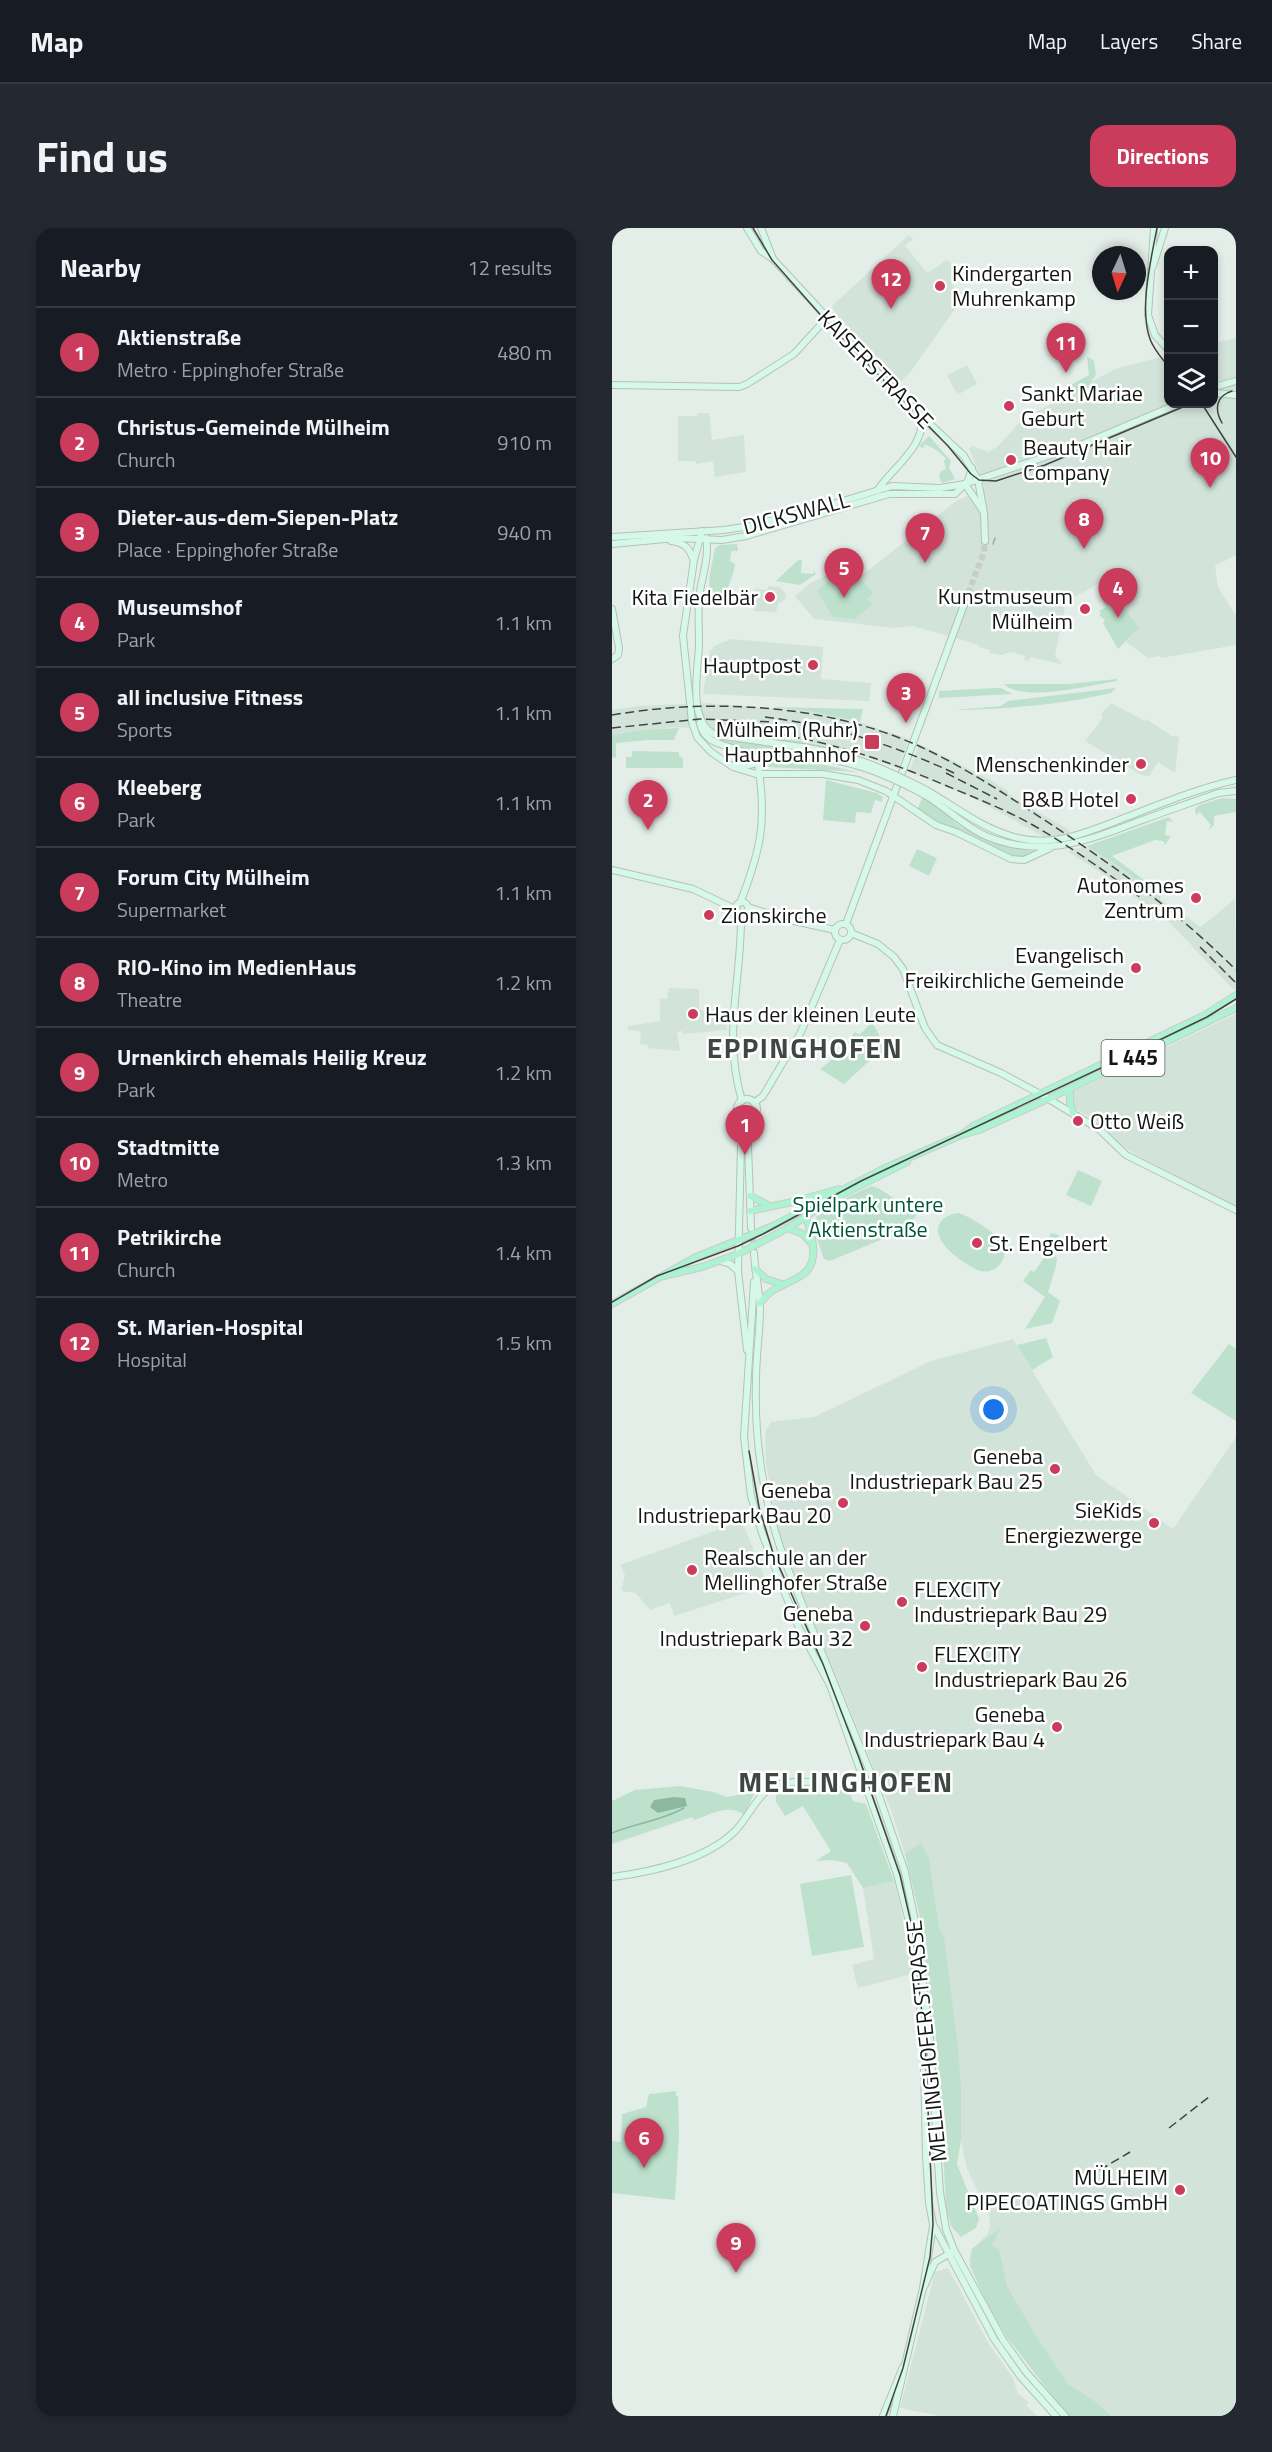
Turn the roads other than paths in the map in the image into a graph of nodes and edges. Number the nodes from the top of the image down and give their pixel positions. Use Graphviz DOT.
graph roads {
  1 [pos="747,228"];
  2 [pos="761,228"];
  3 [pos="1154,228"];
  4 [pos="1165,228"];
  5 [pos="773,259"];
  6 [pos="1151,269"];
  7 [pos="826,319"];
  8 [pos="1164,344"];
  9 [pos="1236,381"];
  10 [pos="1218,385"];
  11 [pos="612,386"];
  12 [pos="1218,394"];
  13 [pos="1236,395"];
  14 [pos="1168,408"];
  15 [pos="919,415"];
  16 [pos="972,468"];
  17 [pos="978,479"];
  18 [pos="965,484"];
  19 [pos="877,491"];
  20 [pos="984,513"];
  21 [pos="702,531"];
  22 [pos="612,537"];
  23 [pos="699,539"];
  24 [pos="706,539"];
  25 [pos="668,540"];
  26 [pos="985,541"];
  27 [pos="612,544"];
  28 [pos="694,560"];
  29 [pos="965,602"];
  30 [pos="612,609"];
  31 [pos="615,657"];
  32 [pos="699,717"];
  33 [pos="728,764"];
  34 [pos="758,764"];
  35 [pos="759,775"];
  36 [pos="1236,780"];
  37 [pos="1236,791"];
  38 [pos="926,793"];
  39 [pos="894,796"];
  40 [pos="1050,848"];
  41 [pos="612,870"];
  42 [pos="743,908"];
  43 [pos="846,924"];
  44 [pos="835,930"];
  45 [pos="851,933"];
  46 [pos="840,940"];
  47 [pos="1236,995"];
  48 [pos="1236,1008"];
  49 [pos="1070,1088"];
  50 [pos="1039,1094"];
  51 [pos="1048,1099"];
  52 [pos="742,1101"];
  53 [pos="754,1103"];
  54 [pos="1073,1113"];
  55 [pos="747,1119"];
  56 [pos="748,1129"];
  57 [pos="961,1135"];
  58 [pos="914,1157"];
  59 [pos="848,1186"];
  60 [pos="750,1196"];
  61 [pos="771,1206"];
  62 [pos="1236,1210"];
  63 [pos="750,1211"];
  64 [pos="804,1214"];
  65 [pos="751,1228"];
  66 [pos="788,1228"];
  67 [pos="738,1240"];
  68 [pos="812,1244"];
  69 [pos="754,1253"];
  70 [pos="738,1254"];
  71 [pos="721,1261"];
  72 [pos="755,1269"];
  73 [pos="738,1271"];
  74 [pos="659,1276"];
  75 [pos="782,1284"];
  76 [pos="760,1303"];
  77 [pos="612,1304"];
  78 [pos="748,1359"];
  79 [pos="745,1416"];
  80 [pos="757,1421"];
  81 [pos="822,1652"];
  82 [pos="814,1655"];
  83 [pos="875,1784"];
  84 [pos="866,1785"];
  85 [pos="612,1878"];
  86 [pos="933,2224"];
  87 [pos="951,2252"];
  88 [pos="923,2288"];
  89 [pos="905,2364"];
  90 [pos="885,2416"];
  91 [pos="893,2416"];
  92 [pos="1056,2416"];
  93 [pos="1065,2416"];
  1 -- 5 [label="main road, KAISERSTRASSE"];
  2 -- 5 [label="main road, KAISERSTRASSE"];
  3 -- 6 [label="main road"];
  4 -- 6 [label="main road"];
  5 -- 7 [label="main road, KAISERSTRASSE"];
  6 -- 8 [label="main road"];
  7 -- 11 [label="main road"];
  7 -- 15 [label="main road, KAISERSTRASSE"];
  9 -- 10 [label="main road"];
  12 -- 13 [label="main road"];
  14 -- 17 [label="main road, DICKSWALL"];
  15 -- 16 [label="main road, KAISERSTRASSE"];
  15 -- 19 [label="main road"];
  16 -- 17 [label="main road, KAISERSTRASSE"];
  16 -- 18 [label="main road"];
  17 -- 18 [label="main road, DICKSWALL"];
  17 -- 20 [label="main road, KAISERSTRASSE"];
  18 -- 19 [label="main road, DICKSWALL"];
  18 -- 20 [label="main road"];
  18 -- 24 [label="main road, DICKSWALL"];
  19 -- 21 [label="main road, DICKSWALL"];
  20 -- 26 [label="main road, KAISERSTRASSE"];
  21 -- 22 [label="main road, DICKSWALL"];
  21 -- 23 [label="main road"];
  21 -- 24 [label="main road"];
  23 -- 24 [label="main road, DICKSWALL"];
  23 -- 25 [label="main road, DICKSWALL"];
  23 -- 28 [label="main road"];
  24 -- 32 [label="main road"];
  25 -- 27 [label="main road, DICKSWALL"];
  25 -- 28 [label="main road"];
  28 -- 33 [label="main road"];
  29 -- 39 [label="main road"];
  30 -- 31 [label="main road"];
  32 -- 34 [label="main road"];
  32 -- 38 [label="main road, bridge"];
  33 -- 34 [label="main road"];
  33 -- 35 [label="main road"];
  34 -- 35 [label="main road"];
  34 -- 38 [label="main road, bridge"];
  35 -- 39 [label="main road"];
  35 -- 42 [label="main road"];
  36 -- 38 [label="main road"];
  37 -- 40 [label="main road"];
  38 -- 40 [label="main road"];
  39 -- 40 [label="main road"];
  39 -- 43 [label="main road"];
  41 -- 42 [label="main road"];
  42 -- 44 [label="main road"];
  42 -- 52 [label="main road"];
  43 -- 44 [label="main road"];
  43 -- 45 [label="main road"];
  44 -- 46 [label="main road"];
  45 -- 46 [label="main road"];
  45 -- 50 [label="main road"];
  46 -- 53 [label="main road"];
  47 -- 50 [label="main road, L 445"];
  48 -- 49 [label="main road, L 445"];
  49 -- 51 [label="main road, L 445"];
  49 -- 54 [label="main road"];
  50 -- 51 [label="main road"];
  50 -- 57 [label="main road, L 445"];
  51 -- 54 [label="main road"];
  51 -- 57 [label="main road, L 445"];
  52 -- 53 [label="main road"];
  52 -- 55 [label="main road"];
  53 -- 55 [label="main road"];
  54 -- 62 [label="main road"];
  55 -- 56 [label="main road"];
  56 -- 60 [label="main road"];
  56 -- 67 [label="main road"];
  57 -- 58 [label="main road, L 445"];
  58 -- 59 [label="main road, L 445"];
  58 -- 64 [label="main road, L 445"];
  59 -- 61 [label="main road"];
  59 -- 64 [label="main road, L 445"];
  60 -- 61 [label="main road"];
  60 -- 63 [label="main road"];
  61 -- 63 [label="main road"];
  63 -- 65 [label="main road"];
  64 -- 66 [label="main road, L 445"];
  64 -- 67 [label="main road, L 445"];
  64 -- 68 [label="main road"];
  66 -- 68 [label="main road"];
  66 -- 70 [label="main road, L 445"];
  67 -- 70 [label="main road"];
  67 -- 74 [label="main road, L 445"];
  68 -- 75 [label="main road"];
  69 -- 72 [label="main road"];
  70 -- 71 [label="main road, L 445"];
  70 -- 73 [label="main road"];
  71 -- 73 [label="main road"];
  71 -- 74 [label="main road, L 445"];
  72 -- 75 [label="main road"];
  72 -- 76 [label="main road, MELLINGHOFER STRASSE"];
  72 -- 78 [label="main road, MELLINGHOFER STRASSE"];
  73 -- 78 [label="main road"];
  74 -- 77 [label="main road, L 445"];
  75 -- 76 [label="main road"];
  76 -- 80 [label="main road, MELLINGHOFER STRASSE"];
  78 -- 79 [label="main road, MELLINGHOFER STRASSE"];
  79 -- 80 [label="main road"];
  79 -- 82 [label="main road, MELLINGHOFER STRASSE"];
  80 -- 81 [label="main road, MELLINGHOFER STRASSE"];
  81 -- 82 [label="main road"];
  81 -- 83 [label="main road, MELLINGHOFER STRASSE"];
  82 -- 84 [label="main road, MELLINGHOFER STRASSE"];
  83 -- 84 [label="main road"];
  83 -- 87 [label="main road, MELLINGHOFER STRASSE"];
  84 -- 85 [label="main road"];
  84 -- 86 [label="main road, MELLINGHOFER STRASSE"];
  86 -- 87 [label="main road, MELLINGHOFER STRASSE"];
  86 -- 88 [label="main road, MELLINGHOFER STRASSE"];
  87 -- 88 [label="main road, MELLINGHOFER STRASSE"];
  87 -- 92 [label="main road"];
  87 -- 93 [label="main road"];
  88 -- 89 [label="main road, MELLINGHOFER STRASSE"];
  89 -- 90 [label="main road, MELLINGHOFER STRASSE"];
  89 -- 91 [label="main road, MELLINGHOFER STRASSE"];
}
